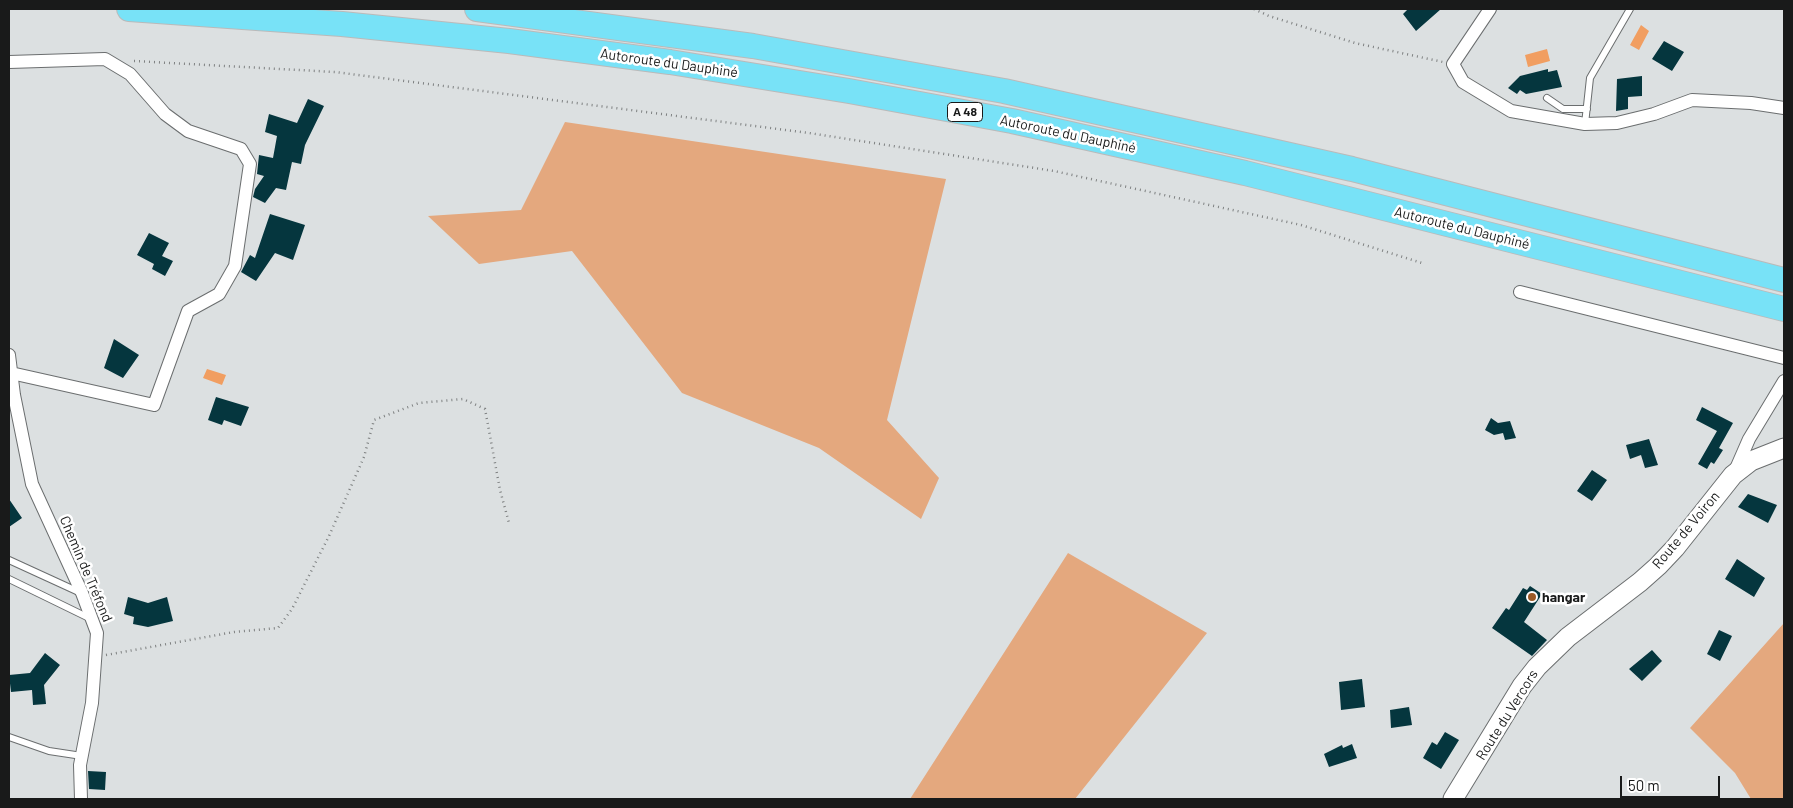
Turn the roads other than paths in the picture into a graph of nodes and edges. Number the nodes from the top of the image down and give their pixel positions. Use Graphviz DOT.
graph roads {
  1 [pos="129,9"];
  2 [pos="477,9"];
  3 [pos="1490,9"];
  4 [pos="1630,9"];
  5 [pos="9,62"];
  6 [pos="1547,98"];
  7 [pos="1784,108"];
  8 [pos="1587,109"];
  9 [pos="1585,124"];
  10 [pos="1784,280"];
  11 [pos="1520,292"];
  12 [pos="1784,309"];
  13 [pos="9,355"];
  14 [pos="1784,358"];
  15 [pos="11,373"];
  16 [pos="1784,381"];
  17 [pos="1784,448"];
  18 [pos="1732,475"];
  19 [pos="9,560"];
  20 [pos="9,579"];
  21 [pos="82,593"];
  22 [pos="93,620"];
  23 [pos="1568,637"];
  24 [pos="9,738"];
  25 [pos="82,756"];
  26 [pos="81,799"];
  27 [pos="1453,799"];
  1 -- 12 [label="highway, Autoroute du Dauphiné / A 48"];
  2 -- 10 [label="highway, Autoroute du Dauphiné / A 48"];
  3 -- 9 [label="street"];
  4 -- 8 [label="lane"];
  5 -- 15 [label="street"];
  6 -- 8 [label="lane"];
  7 -- 9 [label="street"];
  8 -- 9 [label="lane"];
  11 -- 14 [label="street"];
  13 -- 15 [label="street, Chemin de Tréfond"];
  15 -- 21 [label="street, Chemin de Tréfond"];
  16 -- 18 [label="street"];
  17 -- 18 [label="main road, Route de Voiron"];
  18 -- 23 [label="main road, Route de Voiron"];
  19 -- 21 [label="lane"];
  20 -- 22 [label="lane"];
  21 -- 22 [label="street, Chemin de Tréfond"];
  22 -- 25 [label="street, Chemin de Tréfond"];
  23 -- 27 [label="main road, Route du Vercors"];
  24 -- 25 [label="lane"];
  25 -- 26 [label="street, Chemin de Tréfond"];
}
